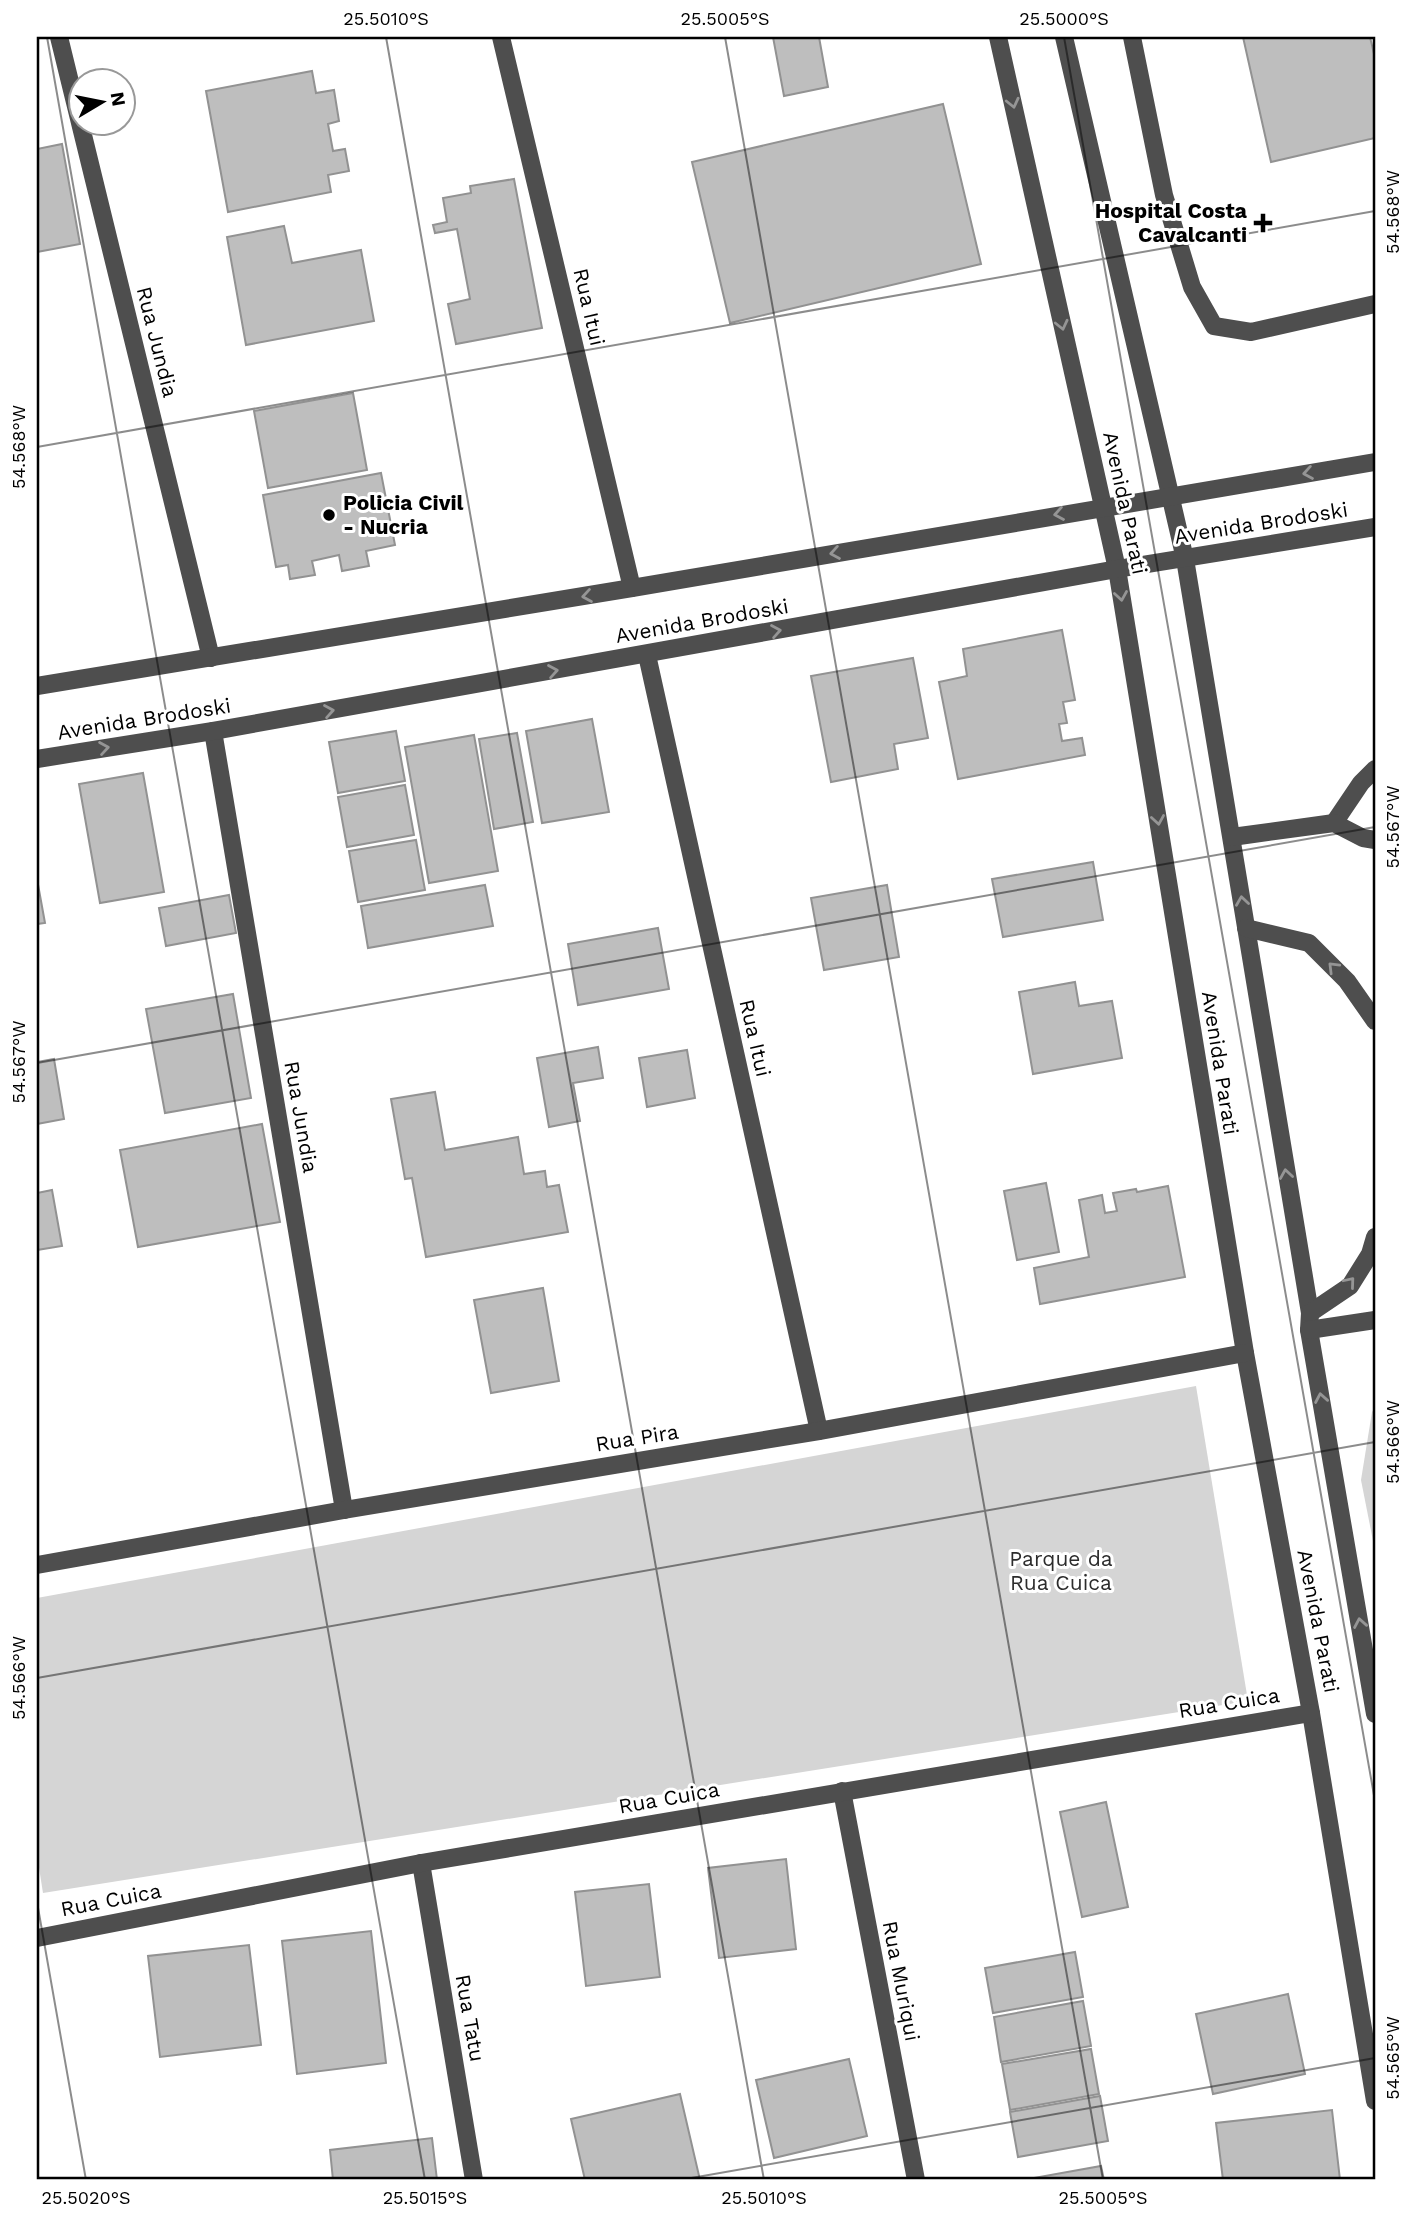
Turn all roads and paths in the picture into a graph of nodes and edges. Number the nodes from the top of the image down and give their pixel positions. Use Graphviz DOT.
graph roads {
  1 [pos="59,37"];
  2 [pos="501,37"];
  3 [pos="998,37"];
  4 [pos="1064,37"];
  5 [pos="1132,37"];
  6 [pos="1375,304"];
  7 [pos="1375,462"];
  8 [pos="1172,496"];
  9 [pos="1103,507"];
  10 [pos="1375,527"];
  11 [pos="1185,559"];
  12 [pos="1117,569"];
  13 [pos="632,589"];
  14 [pos="647,655"];
  15 [pos="211,658"];
  16 [pos="37,685"];
  17 [pos="214,731"];
  18 [pos="37,759"];
  19 [pos="1375,769"];
  20 [pos="1334,823"];
  21 [pos="1232,836"];
  22 [pos="1375,840"];
  23 [pos="1246,928"];
  24 [pos="1375,1020"];
  25 [pos="1375,1237"];
  26 [pos="1375,1320"];
  27 [pos="1309,1321"];
  28 [pos="1245,1353"];
  29 [pos="819,1431"];
  30 [pos="344,1510"];
  31 [pos="37,1565"];
  32 [pos="1311,1713"];
  33 [pos="1375,1714"];
  34 [pos="842,1791"];
  35 [pos="421,1863"];
  36 [pos="37,1938"];
  37 [pos="1375,2101"];
  38 [pos="474,2180"];
  39 [pos="916,2180"];
  1 -- 15 [label="street, Rua Jundia"];
  2 -- 13 [label="street, Rua Itui"];
  3 -- 9 [label="street, Avenida Parati, one-way"];
  4 -- 8 [label="street, Avenida Parati"];
  5 -- 6 [label="street"];
  7 -- 8 [label="street, Avenida Brodoski, one-way"];
  8 -- 9 [label="street, Avenida Brodoski"];
  8 -- 11 [label="street, Avenida Parati"];
  9 -- 12 [label="street, Avenida Parati"];
  9 -- 13 [label="street, Avenida Brodoski, one-way"];
  10 -- 11 [label="street, Avenida Brodoski"];
  11 -- 12 [label="street, Avenida Brodoski"];
  11 -- 21 [label="street, Avenida Parati"];
  14 -- 12 [label="street, Avenida Brodoski, one-way"];
  12 -- 28 [label="street, Avenida Parati, one-way"];
  13 -- 15 [label="street, Avenida Brodoski, one-way"];
  17 -- 14 [label="street, Avenida Brodoski, one-way"];
  14 -- 29 [label="street, Rua Itui"];
  15 -- 16 [label="street, Avenida Brodoski"];
  18 -- 17 [label="street, Avenida Brodoski, one-way"];
  17 -- 30 [label="street, Rua Jundia"];
  19 -- 20 [label="street"];
  20 -- 21 [label="street"];
  20 -- 22 [label="street"];
  23 -- 21 [label="street, Avenida Parati, one-way"];
  24 -- 23 [label="street, one-way"];
  27 -- 23 [label="street, Avenida Parati, one-way"];
  27 -- 25 [label="street, one-way"];
  26 -- 27 [label="street"];
  33 -- 27 [label="street, Avenida Parati, one-way"];
  28 -- 29 [label="street, Rua Pira"];
  28 -- 32 [label="street, Avenida Parati"];
  29 -- 30 [label="street, Rua Pira"];
  30 -- 31 [label="street, Rua Pira"];
  32 -- 34 [label="street, Rua Cuica"];
  32 -- 37 [label="street, Avenida Parati"];
  34 -- 35 [label="street, Rua Cuica"];
  34 -- 39 [label="street, Rua Muriqui"];
  35 -- 36 [label="street, Rua Cuica"];
  35 -- 38 [label="street, Rua Tatu"];
}
